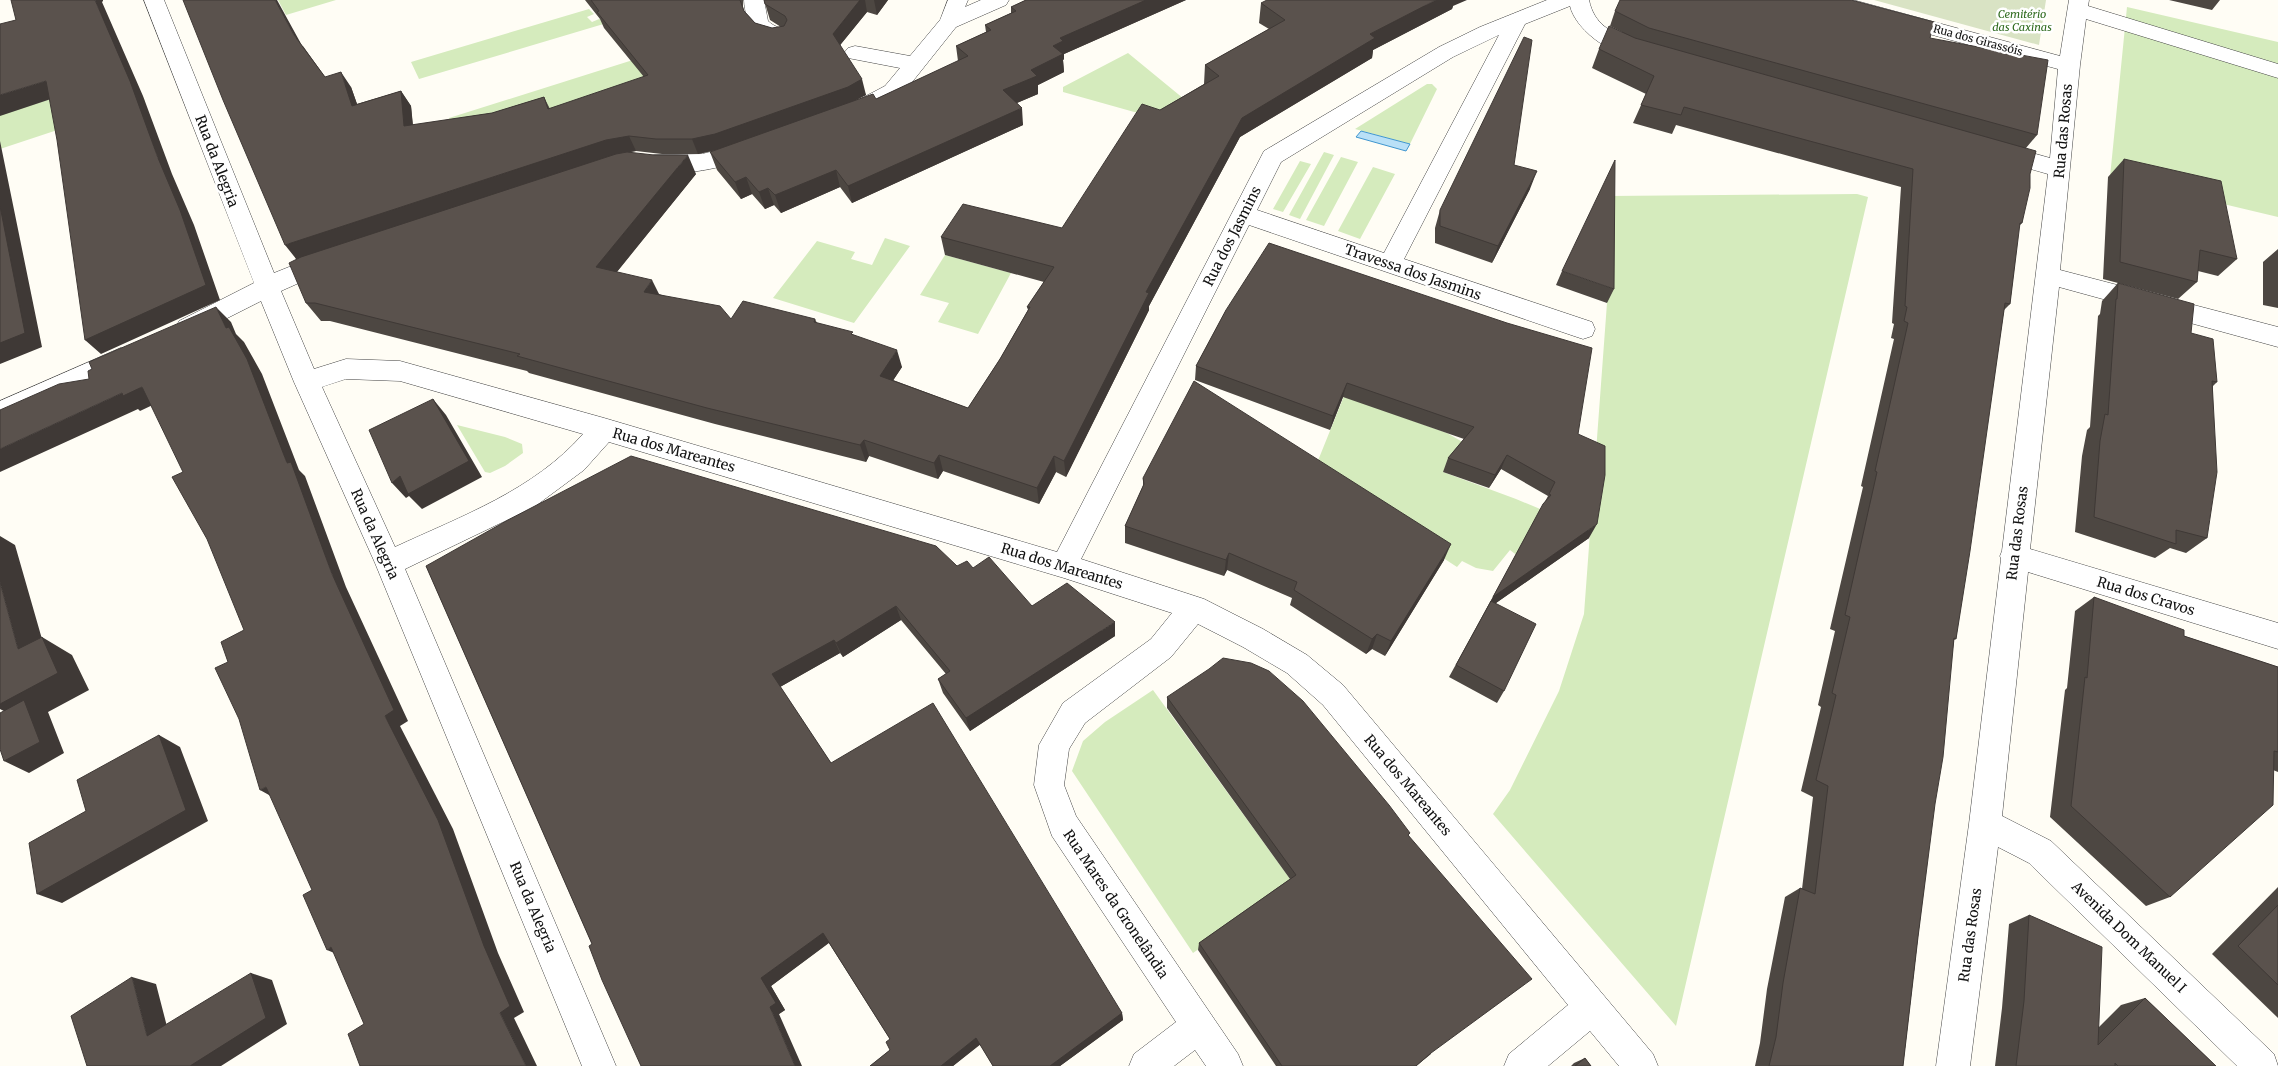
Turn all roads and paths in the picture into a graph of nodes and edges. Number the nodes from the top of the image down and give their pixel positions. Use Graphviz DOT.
graph roads {
  1 [pos="154,0"];
  2 [pos="754,0"];
  3 [pos="958,0"];
  4 [pos="999,0"];
  5 [pos="1565,0"];
  6 [pos="1578,0"];
  7 [pos="1829,0"];
  8 [pos="2078,4"];
  9 [pos="1517,20"];
  10 [pos="949,22"];
  11 [pos="780,36"];
  12 [pos="855,52"];
  13 [pos="1654,55"];
  14 [pos="914,64"];
  15 [pos="2069,65"];
  16 [pos="2278,70"];
  17 [pos="836,118"];
  18 [pos="766,144"];
  19 [pos="1975,145"];
  20 [pos="636,161"];
  21 [pos="2060,169"];
  22 [pos="1242,214"];
  23 [pos="345,254"];
  24 [pos="1390,264"];
  25 [pos="2047,276"];
  26 [pos="266,286"];
  27 [pos="1584,329"];
  28 [pos="170,336"];
  29 [pos="2278,337"];
  30 [pos="143,348"];
  31 [pos="307,382"];
  32 [pos="0,412"];
  33 [pos="604,429"];
  34 [pos="2014,556"];
  35 [pos="389,564"];
  36 [pos="1064,566"];
  37 [pos="1194,608"];
  38 [pos="2278,636"];
  39 [pos="1984,824"];
  40 [pos="1592,1007"];
  41 [pos="1199,1026"];
  42 [pos="600,1066"];
  43 [pos="1146,1066"];
  44 [pos="1226,1066"];
  45 [pos="1521,1066"];
  46 [pos="1641,1066"];
  47 [pos="1952,1066"];
  48 [pos="2262,1066"];
  1 -- 26 [label="street, Rua da Alegria"];
  2 -- 11 [label="street"];
  3 -- 10 [label="street"];
  4 -- 10 [label="street"];
  5 -- 9 [label="street, Rua dos Jasmins"];
  6 -- 13 [label="street"];
  7 -- 15 [label="street, Rua dos Girassóis"];
  8 -- 15 [label="street, Rua das Rosas"];
  8 -- 16 [label="street"];
  9 -- 22 [label="street, Rua dos Jasmins"];
  9 -- 24 [label="street"];
  10 -- 14 [label="street"];
  12 -- 14 [label="street"];
  14 -- 17 [label="street"];
  15 -- 21 [label="street, Rua das Rosas"];
  18 -- 20 [label="street"];
  19 -- 21 [label="street"];
  21 -- 25 [label="street, Rua das Rosas"];
  22 -- 24 [label="street, Travessa dos Jasmins"];
  22 -- 36 [label="street, Rua dos Jasmins"];
  23 -- 26 [label="street"];
  24 -- 27 [label="street, Travessa dos Jasmins"];
  25 -- 29 [label="street"];
  25 -- 34 [label="street, Rua das Rosas"];
  26 -- 28 [label="street"];
  26 -- 31 [label="street, Rua da Alegria"];
  30 -- 32 [label="street"];
  31 -- 33 [label="street, Rua dos Mareantes"];
  31 -- 35 [label="street, Rua da Alegria"];
  33 -- 35 [label="street"];
  33 -- 36 [label="street, Rua dos Mareantes"];
  34 -- 38 [label="street, Rua dos Cravos"];
  34 -- 39 [label="street, Rua das Rosas"];
  35 -- 42 [label="street, Rua da Alegria"];
  36 -- 37 [label="street, Rua dos Mareantes"];
  37 -- 40 [label="street, Rua dos Mareantes"];
  37 -- 41 [label="street, Rua Mares da Gronelândia"];
  39 -- 47 [label="street, Rua das Rosas"];
  39 -- 48 [label="street, Avenida Dom Manuel I"];
  40 -- 45 [label="street"];
  40 -- 46 [label="street, Rua dos Mareantes"];
  41 -- 43 [label="street"];
  41 -- 44 [label="street, Rua Mares da Gronelândia"];
}
